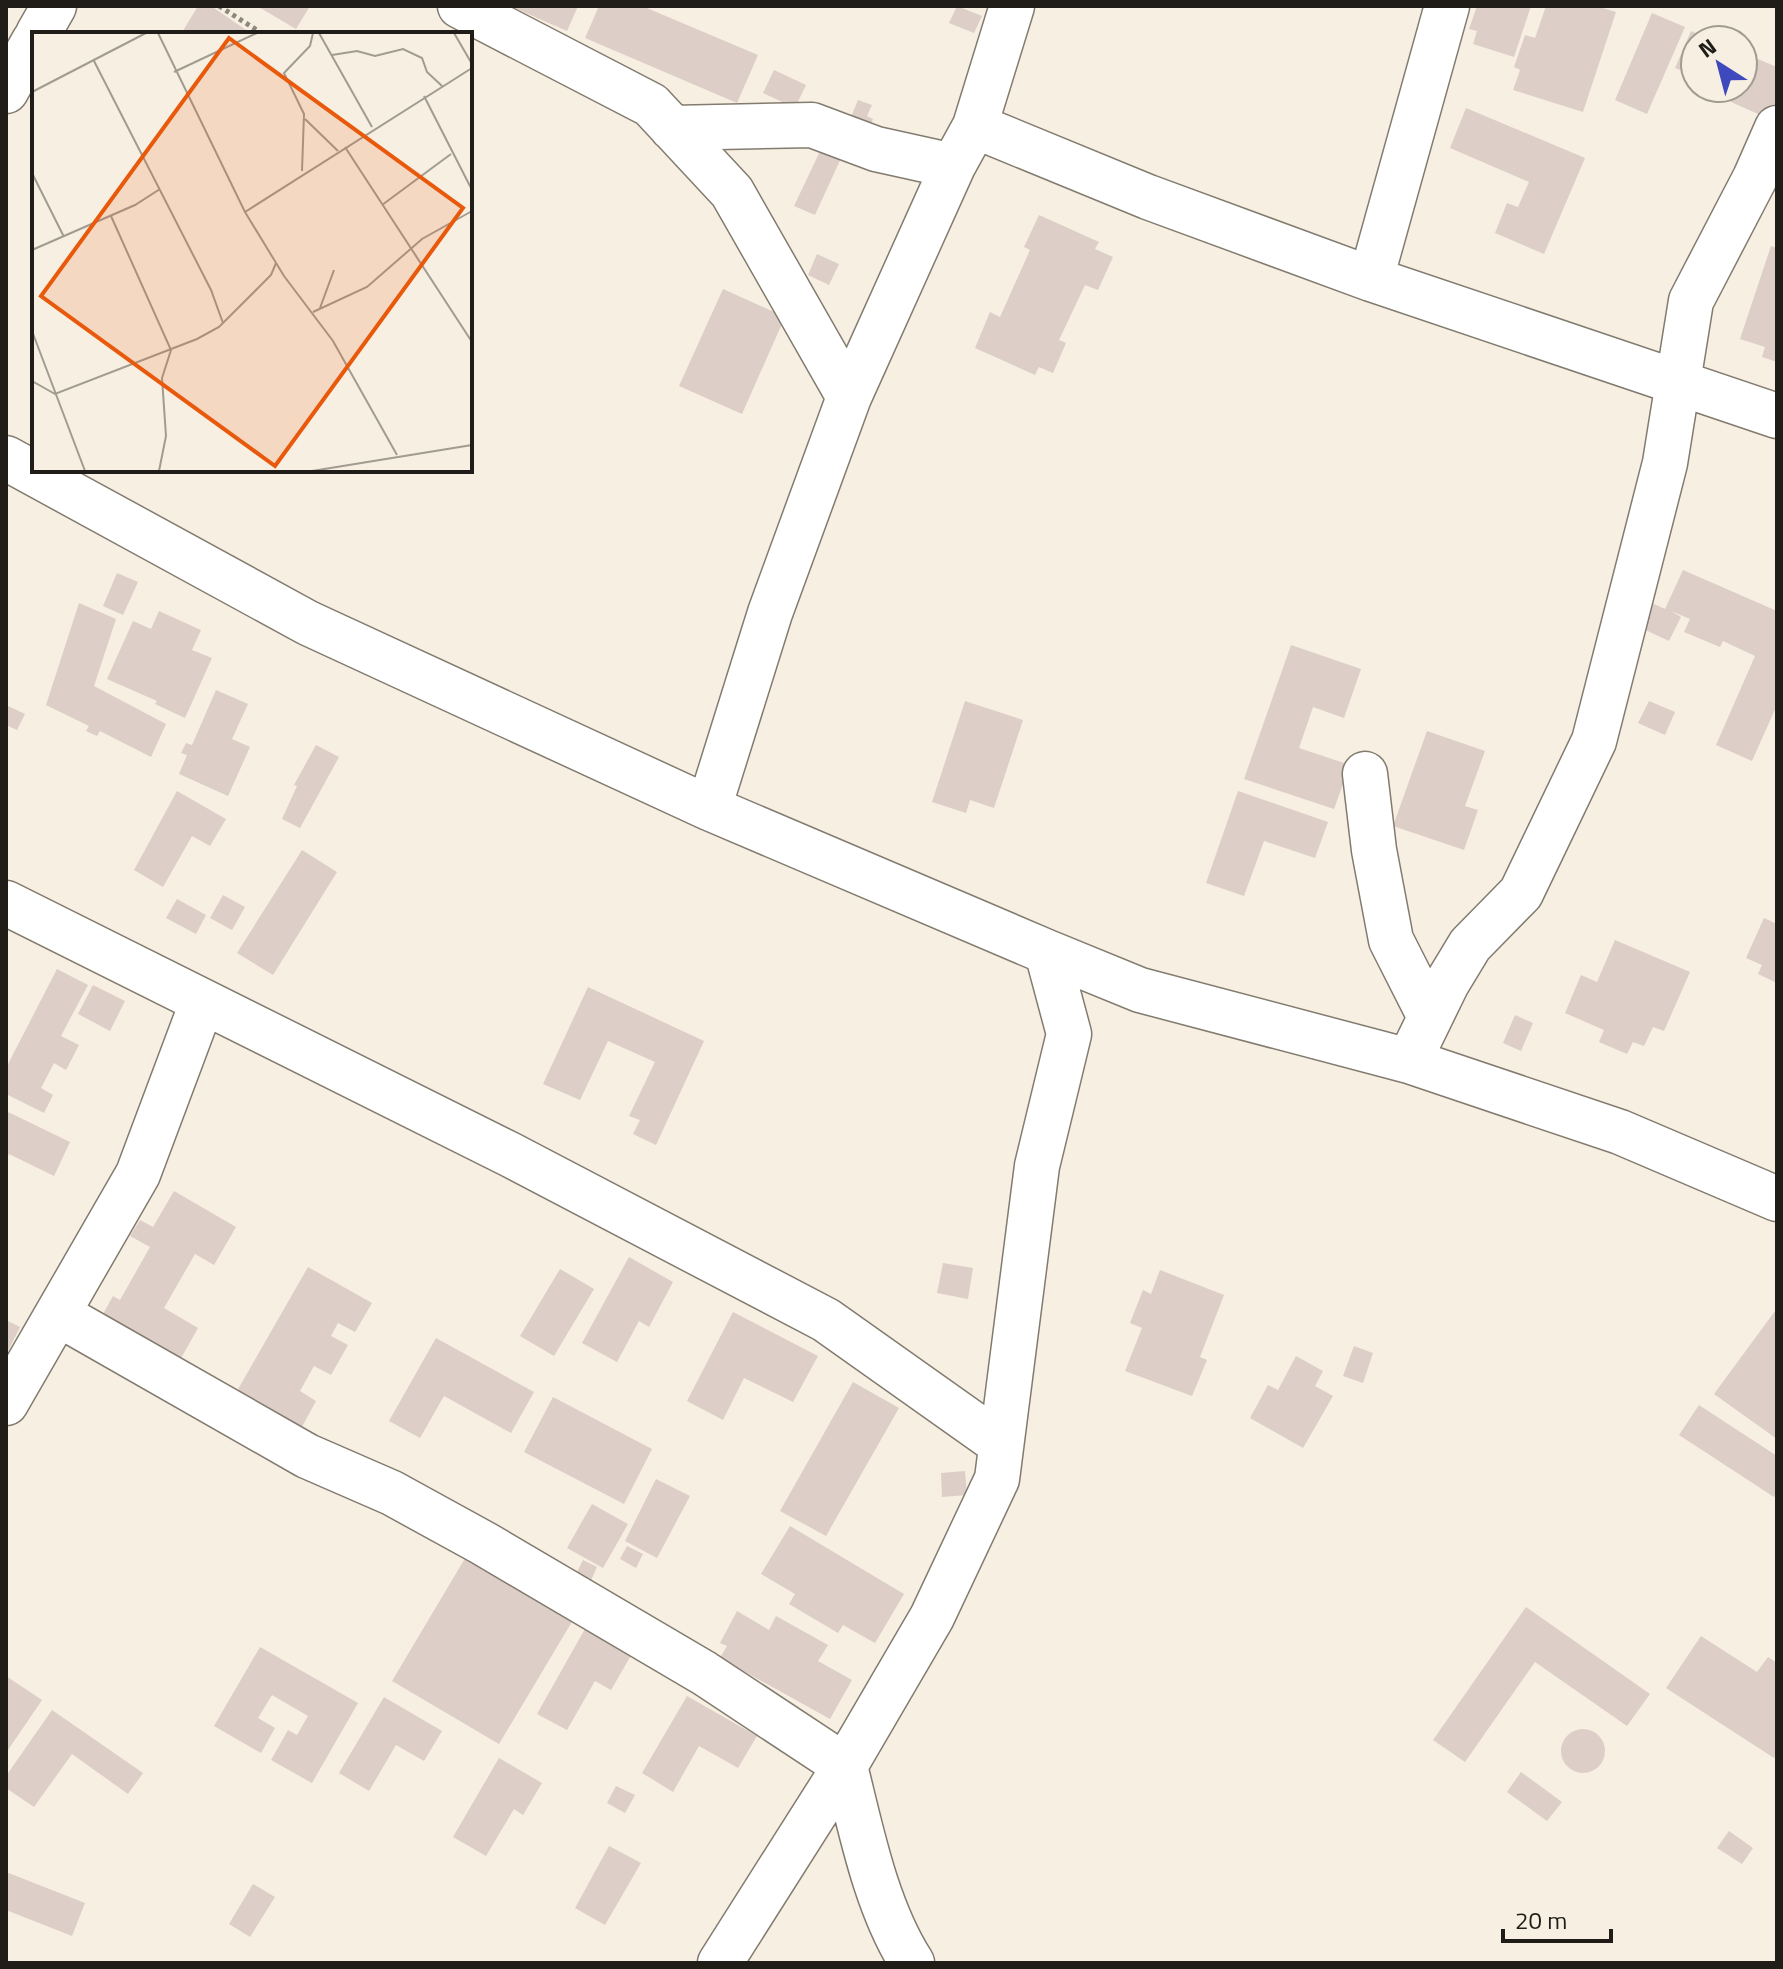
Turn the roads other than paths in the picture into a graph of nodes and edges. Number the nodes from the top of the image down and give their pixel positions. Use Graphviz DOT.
graph roads {
  1 [pos="54,6"];
  2 [pos="460,6"];
  3 [pos="1012,6"];
  4 [pos="1447,6"];
  5 [pos="39,32"];
  6 [pos="32,45"];
  7 [pos="6,91"];
  8 [pos="975,126"];
  9 [pos="672,128"];
  10 [pos="1777,128"];
  11 [pos="953,166"];
  12 [pos="1371,279"];
  13 [pos="1680,383"];
  14 [pos="849,397"];
  15 [pos="1777,416"];
  16 [pos="6,458"];
  17 [pos="1365,774"];
  18 [pos="709,808"];
  19 [pos="6,903"];
  20 [pos="1047,952"];
  21 [pos="202,1003"];
  22 [pos="1430,1017"];
  23 [pos="1409,1061"];
  24 [pos="1777,1199"];
  25 [pos="58,1314"];
  26 [pos="6,1403"];
  27 [pos="1001,1444"];
  28 [pos="845,1766"];
  29 [pos="720,1963"];
  30 [pos="912,1963"];
  1 -- 5 [label="street"];
  2 -- 9 [label="street"];
  3 -- 8 [label="street"];
  4 -- 12 [label="street"];
  6 -- 7 [label="street"];
  8 -- 11 [label="street"];
  8 -- 12 [label="street"];
  9 -- 11 [label="street"];
  9 -- 14 [label="street"];
  10 -- 13 [label="street"];
  11 -- 14 [label="street"];
  12 -- 13 [label="street"];
  13 -- 15 [label="street"];
  13 -- 22 [label="street"];
  14 -- 18 [label="street"];
  16 -- 18 [label="street"];
  17 -- 22 [label="street"];
  18 -- 20 [label="street"];
  19 -- 21 [label="street"];
  20 -- 23 [label="street"];
  20 -- 27 [label="street"];
  21 -- 25 [label="street"];
  21 -- 27 [label="street"];
  22 -- 23 [label="street"];
  23 -- 24 [label="street"];
  25 -- 26 [label="street"];
  25 -- 28 [label="street"];
  27 -- 28 [label="street"];
  28 -- 29 [label="street"];
  28 -- 30 [label="street"];
}
